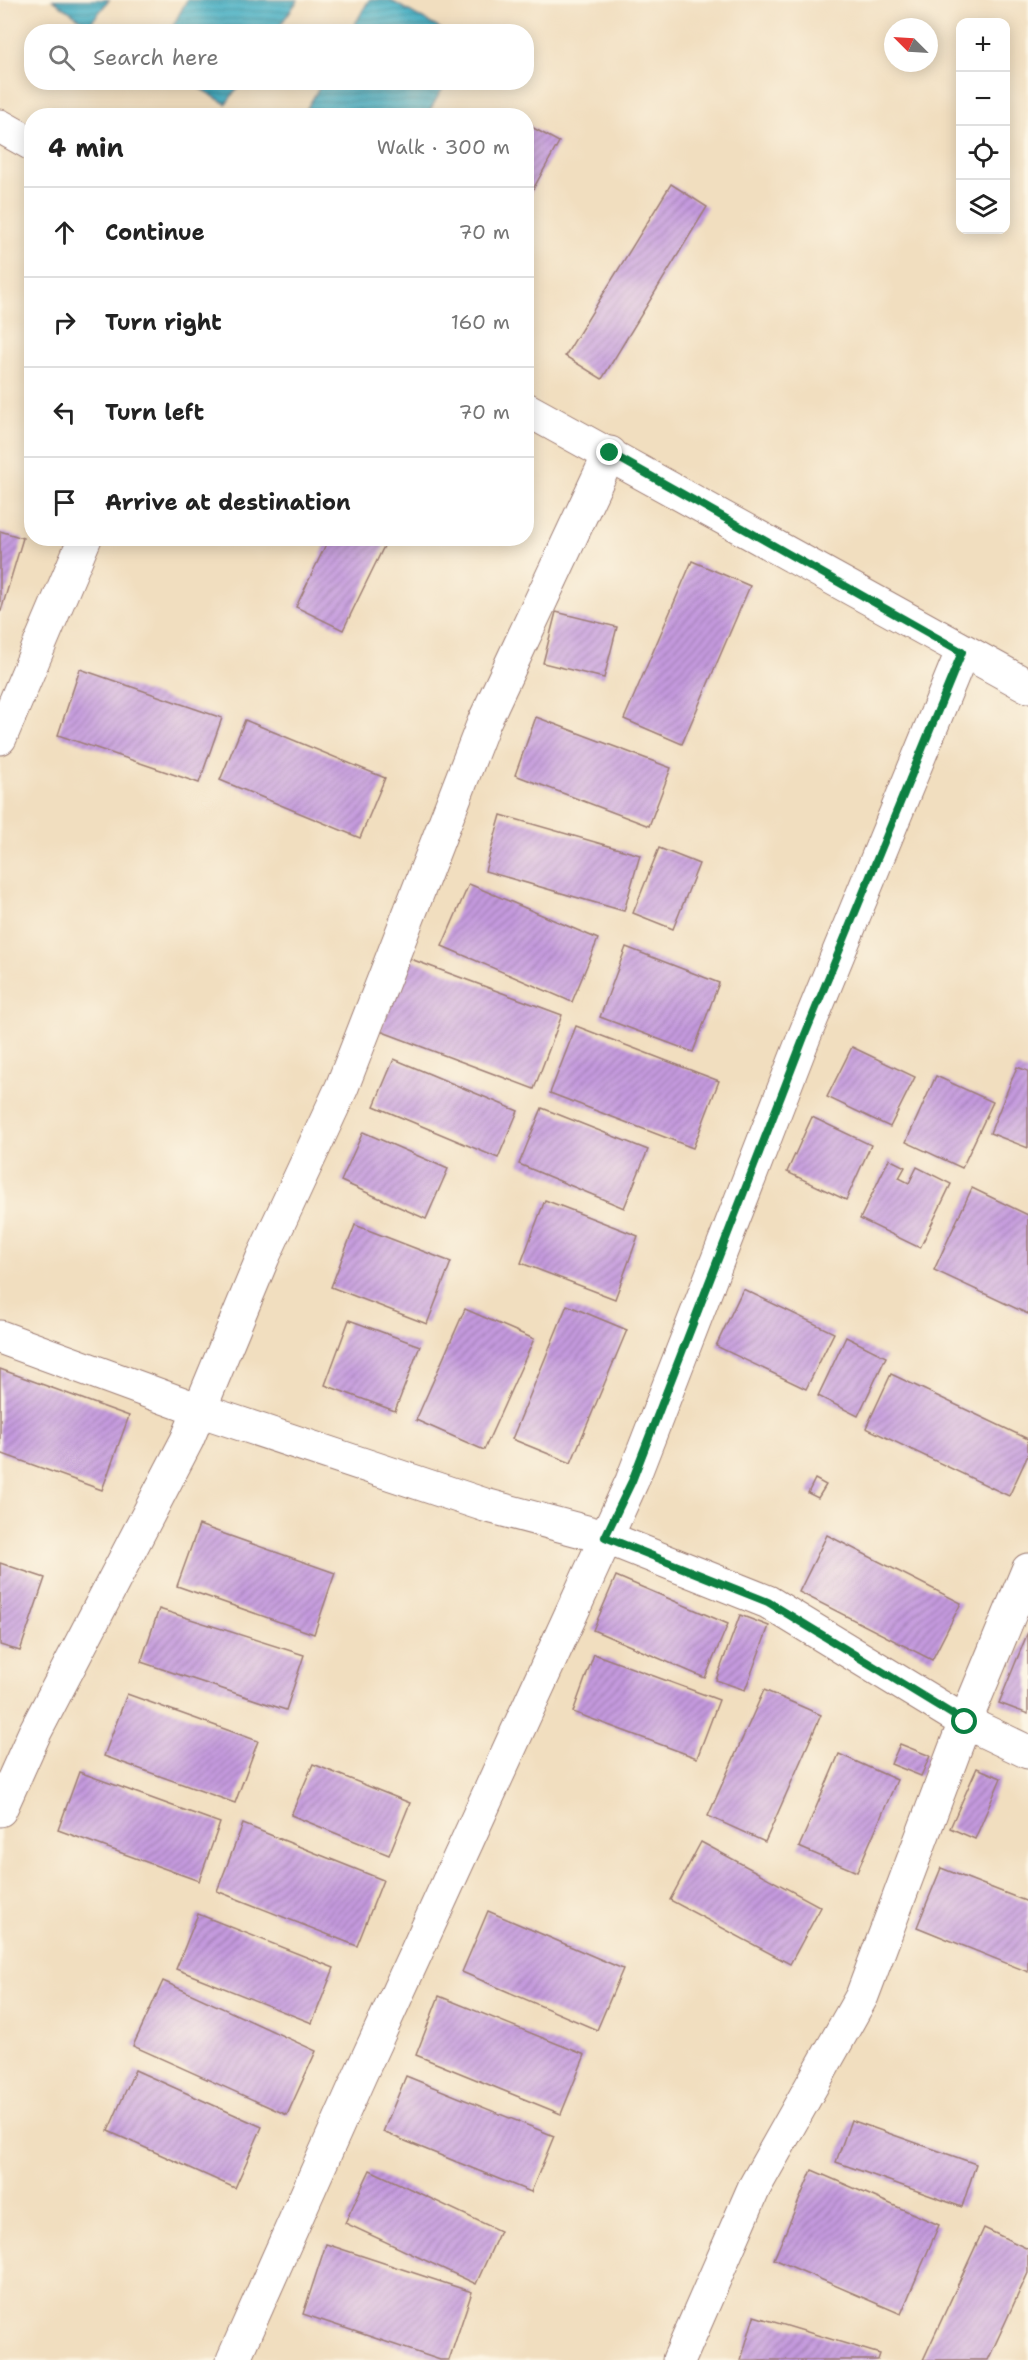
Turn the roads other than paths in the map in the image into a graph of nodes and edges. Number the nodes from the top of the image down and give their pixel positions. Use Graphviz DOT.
graph roads {
  1 [pos="0,126"];
  2 [pos="24,140"];
  3 [pos="534,413"];
  4 [pos="610,453"];
  5 [pos="82,546"];
  6 [pos="962,652"];
  7 [pos="1028,686"];
  8 [pos="0,738"];
  9 [pos="0,1337"];
  10 [pos="199,1410"];
  11 [pos="605,1537"];
  12 [pos="1028,1570"];
  13 [pos="965,1722"];
  14 [pos="1028,1752"];
  15 [pos="0,1810"];
  16 [pos="233,2360"];
  17 [pos="679,2360"];
  1 -- 2 [label="street"];
  3 -- 4 [label="street"];
  4 -- 6 [label="street"];
  4 -- 10 [label="street"];
  5 -- 8 [label="street"];
  6 -- 7 [label="street"];
  6 -- 11 [label="street"];
  9 -- 10 [label="street"];
  10 -- 11 [label="street"];
  10 -- 15 [label="street"];
  11 -- 13 [label="street"];
  11 -- 16 [label="street"];
  12 -- 13 [label="street"];
  13 -- 14 [label="street"];
  13 -- 17 [label="street"];
}
